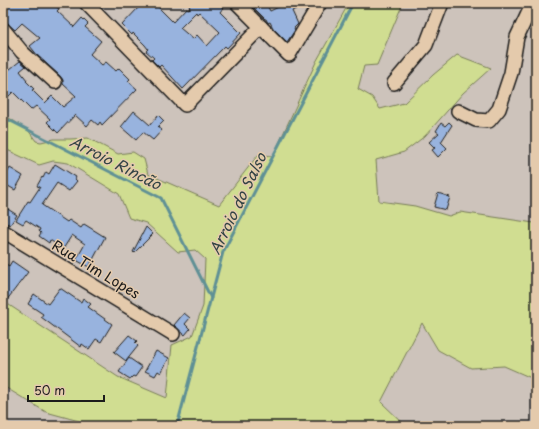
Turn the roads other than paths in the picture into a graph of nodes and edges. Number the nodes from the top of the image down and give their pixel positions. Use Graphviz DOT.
graph roads {
  1 [pos="86,3"];
  2 [pos="237,3"];
  3 [pos="320,3"];
  4 [pos="442,3"];
  5 [pos="533,3"];
  6 [pos="261,27"];
  7 [pos="3,29"];
  8 [pos="55,82"];
  9 [pos="394,83"];
  10 [pos="458,111"];
  11 [pos="3,231"];
  12 [pos="173,334"];
  1 -- 6 [label="street"];
  2 -- 6 [label="street"];
  3 -- 6 [label="street"];
  4 -- 9 [label="street"];
  5 -- 10 [label="street"];
  7 -- 8 [label="street"];
  11 -- 12 [label="street, Rua Tim Lopes"];
}
